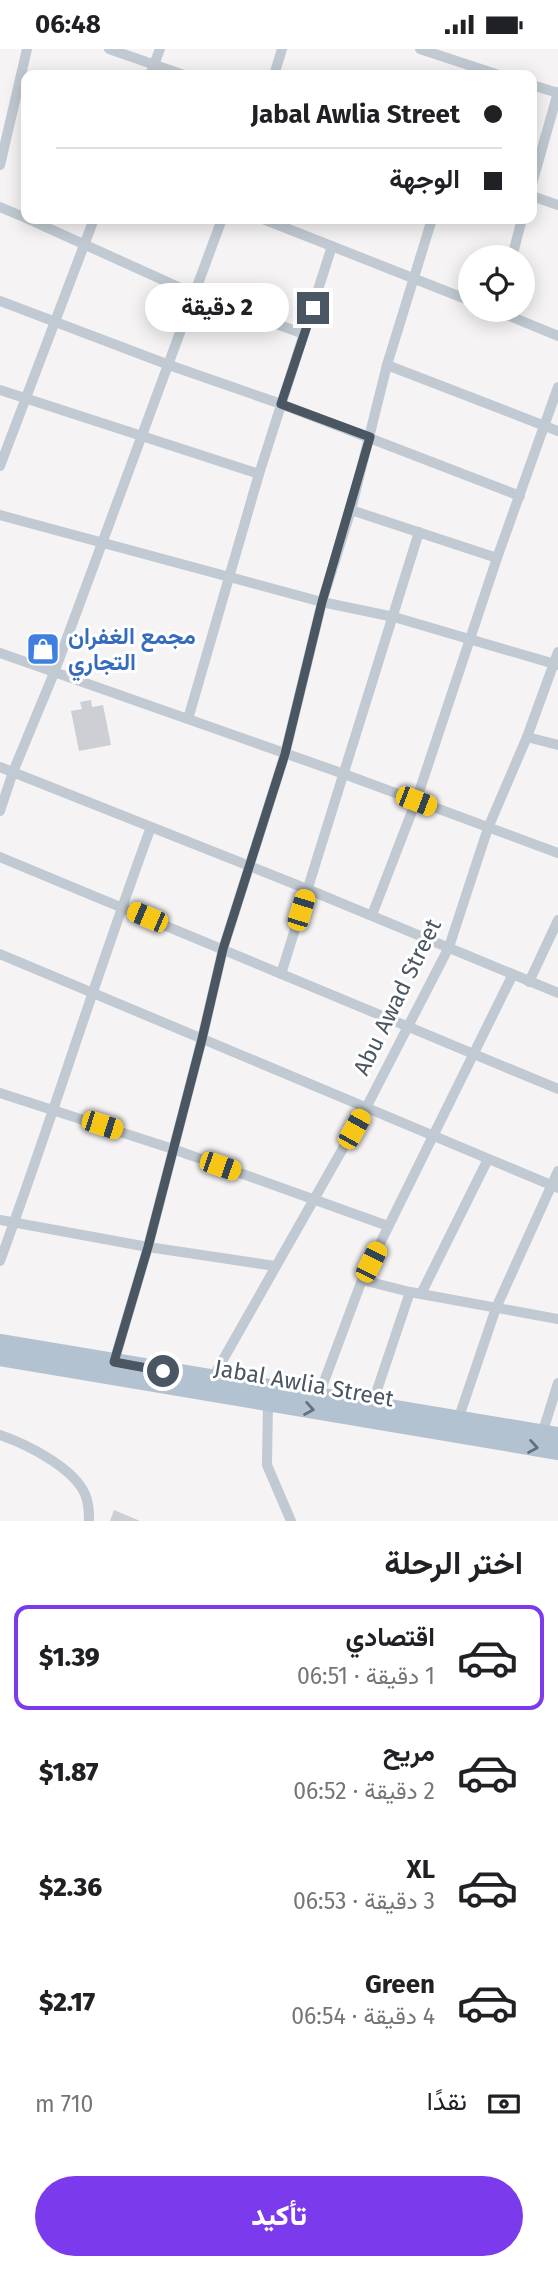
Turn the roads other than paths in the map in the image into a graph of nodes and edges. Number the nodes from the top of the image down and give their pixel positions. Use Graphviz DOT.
graph roads {
  1 [pos="27,49"];
  2 [pos="109,49"];
  3 [pos="160,49"];
  4 [pos="282,49"];
  5 [pos="420,49"];
  6 [pos="456,55"];
  7 [pos="152,70"];
  8 [pos="276,70"];
  9 [pos="471,70"];
  10 [pos="537,87"];
  11 [pos="558,93"];
  12 [pos="5,117"];
  13 [pos="0,165"];
  14 [pos="537,166"];
  15 [pos="537,198"];
  16 [pos="558,205"];
  17 [pos="0,207"];
  18 [pos="21,216"];
  19 [pos="41,224"];
  20 [pos="92,224"];
  21 [pos="220,224"];
  22 [pos="275,224"];
  23 [pos="430,224"];
  24 [pos="521,224"];
  25 [pos="85,243"];
  26 [pos="515,245"];
  27 [pos="332,246"];
  28 [pos="414,279"];
  29 [pos="194,294"];
  30 [pos="458,295"];
  31 [pos="0,301"];
  32 [pos="55,322"];
  33 [pos="525,322"];
  34 [pos="304,334"];
  35 [pos="558,336"];
  36 [pos="169,365"];
  37 [pos="387,365"];
  38 [pos="558,387"];
  39 [pos="0,390"];
  40 [pos="26,399"];
  41 [pos="281,404"];
  42 [pos="545,425"];
  43 [pos="558,431"];
  44 [pos="142,436"];
  45 [pos="370,437"];
  46 [pos="0,467"];
  47 [pos="259,474"];
  48 [pos="520,496"];
  49 [pos="351,510"];
  50 [pos="0,515"];
  51 [pos="419,532"];
  52 [pos="102,543"];
  53 [pos="497,558"];
  54 [pos="229,577"];
  55 [pos="322,602"];
  56 [pos="394,617"];
  57 [pos="470,639"];
  58 [pos="558,652"];
  59 [pos="0,653"];
  60 [pos="556,665"];
  61 [pos="54,673"];
  62 [pos="188,719"];
  63 [pos="527,737"];
  64 [pos="558,745"];
  65 [pos="285,754"];
  66 [pos="0,767"];
  67 [pos="13,772"];
  68 [pos="344,774"];
  69 [pos="416,801"];
  70 [pos="0,811"];
  71 [pos="151,827"];
  72 [pos="488,828"];
  73 [pos="558,853"];
  74 [pos="0,857"];
  75 [pos="248,867"];
  76 [pos="307,889"];
  77 [pos="121,906"];
  78 [pos="372,915"];
  79 [pos="558,920"];
  80 [pos="449,947"];
  81 [pos="223,949"];
  82 [pos="0,954"];
  83 [pos="281,974"];
  84 [pos="512,975"];
  85 [pos="529,982"];
  86 [pos="558,993"];
  87 [pos="92,994"];
  88 [pos="408,1026"];
  89 [pos="202,1039"];
  90 [pos="475,1054"];
  91 [pos="558,1089"];
  92 [pos="0,1093"];
  93 [pos="367,1106"];
  94 [pos="54,1109"];
  95 [pos="435,1135"];
  96 [pos="173,1149"];
  97 [pos="488,1159"];
  98 [pos="558,1171"];
  99 [pos="555,1186"];
  100 [pos="316,1199"];
  101 [pos="0,1220"];
  102 [pos="14,1223"];
  103 [pos="388,1226"];
  104 [pos="148,1247"];
  105 [pos="0,1261"];
  106 [pos="275,1266"];
  107 [pos="362,1280"];
  108 [pos="415,1293"];
  109 [pos="496,1308"];
  110 [pos="558,1319"];
  111 [pos="0,1343"];
  112 [pos="0,1357"];
  113 [pos="114,1362"];
  114 [pos="212,1379"];
  115 [pos="558,1383"];
  116 [pos="319,1395"];
  117 [pos="268,1402"];
  118 [pos="372,1405"];
  119 [pos="458,1420"];
  120 [pos="0,1435"];
  121 [pos="550,1435"];
  122 [pos="558,1451"];
  123 [pos="89,1521"];
  124 [pos="291,1521"];
  1 -- 12 [label="street"];
  2 -- 7 [label="street"];
  3 -- 7 [label="street"];
  4 -- 8 [label="street"];
  5 -- 6 [label="street"];
  6 -- 9 [label="street"];
  10 -- 11 [label="street"];
  11 -- 14 [label="street"];
  12 -- 13 [label="street"];
  15 -- 16 [label="street"];
  17 -- 18 [label="street"];
  19 -- 25 [label="street"];
  20 -- 25 [label="street"];
  21 -- 29 [label="street"];
  22 -- 27 [label="street"];
  23 -- 28 [label="street"];
  24 -- 26 [label="street"];
  25 -- 29 [label="street"];
  25 -- 32 [label="street"];
  27 -- 28 [label="street"];
  27 -- 34 [label="street"];
  28 -- 30 [label="street"];
  28 -- 37 [label="street"];
  29 -- 34 [label="street"];
  29 -- 36 [label="street"];
  31 -- 32 [label="street"];
  32 -- 36 [label="street"];
  32 -- 40 [label="street"];
  33 -- 35 [label="street"];
  34 -- 41 [label="street"];
  36 -- 41 [label="street"];
  36 -- 44 [label="street"];
  37 -- 42 [label="street"];
  37 -- 45 [label="street"];
  38 -- 42 [label="street"];
  39 -- 40 [label="street"];
  40 -- 44 [label="street"];
  40 -- 46 [label="street"];
  41 -- 45 [label="street"];
  41 -- 47 [label="street"];
  42 -- 43 [label="street"];
  42 -- 48 [label="street"];
  44 -- 47 [label="street"];
  44 -- 52 [label="street"];
  45 -- 48 [label="street"];
  45 -- 49 [label="street"];
  47 -- 54 [label="street"];
  48 -- 53 [label="street"];
  49 -- 51 [label="street"];
  49 -- 55 [label="street"];
  50 -- 52 [label="street"];
  51 -- 53 [label="street"];
  51 -- 56 [label="street"];
  52 -- 54 [label="street"];
  52 -- 61 [label="street"];
  53 -- 57 [label="street"];
  54 -- 55 [label="street"];
  54 -- 62 [label="street"];
  55 -- 56 [label="street"];
  55 -- 65 [label="street"];
  56 -- 57 [label="street"];
  56 -- 68 [label="street"];
  57 -- 60 [label="street"];
  57 -- 69 [label="street"];
  58 -- 60 [label="street, Abu Awad Street"];
  59 -- 61 [label="street"];
  60 -- 63 [label="street, Abu Awad Street"];
  61 -- 62 [label="street"];
  61 -- 67 [label="street"];
  62 -- 65 [label="street"];
  63 -- 64 [label="street"];
  63 -- 72 [label="street, Abu Awad Street"];
  65 -- 68 [label="street"];
  65 -- 75 [label="street"];
  66 -- 67 [label="street"];
  67 -- 70 [label="street"];
  67 -- 71 [label="street"];
  68 -- 69 [label="street"];
  68 -- 76 [label="street"];
  69 -- 72 [label="street"];
  69 -- 78 [label="street"];
  71 -- 75 [label="street"];
  71 -- 77 [label="street"];
  72 -- 73 [label="street"];
  72 -- 80 [label="street, Abu Awad Street"];
  74 -- 77 [label="street"];
  75 -- 76 [label="street"];
  75 -- 81 [label="street"];
  76 -- 78 [label="street"];
  76 -- 83 [label="street"];
  77 -- 81 [label="street"];
  77 -- 87 [label="street"];
  78 -- 80 [label="street"];
  79 -- 85 [label="street"];
  80 -- 84 [label="street"];
  80 -- 88 [label="street, Abu Awad Street"];
  81 -- 83 [label="street"];
  81 -- 89 [label="street"];
  82 -- 87 [label="street"];
  83 -- 88 [label="street"];
  84 -- 85 [label="street"];
  84 -- 90 [label="street"];
  85 -- 86 [label="street"];
  87 -- 89 [label="street"];
  87 -- 94 [label="street"];
  88 -- 90 [label="street"];
  88 -- 93 [label="street, Abu Awad Street"];
  89 -- 93 [label="street"];
  89 -- 96 [label="street"];
  90 -- 91 [label="street"];
  90 -- 95 [label="street"];
  92 -- 94 [label="street"];
  93 -- 95 [label="street"];
  93 -- 100 [label="street, Abu Awad Street"];
  94 -- 96 [label="street"];
  94 -- 102 [label="street"];
  95 -- 97 [label="street"];
  95 -- 103 [label="street"];
  96 -- 100 [label="street"];
  96 -- 104 [label="street"];
  97 -- 99 [label="street"];
  97 -- 108 [label="street"];
  98 -- 99 [label="street"];
  99 -- 109 [label="street"];
  100 -- 103 [label="street"];
  100 -- 106 [label="street, Abu Awad Street"];
  101 -- 102 [label="street"];
  102 -- 104 [label="street"];
  102 -- 105 [label="street"];
  103 -- 107 [label="street"];
  104 -- 106 [label="street"];
  104 -- 113 [label="street"];
  106 -- 114 [label="street, Abu Awad Street"];
  107 -- 108 [label="street"];
  107 -- 116 [label="street"];
  108 -- 109 [label="street"];
  108 -- 118 [label="street"];
  109 -- 110 [label="street"];
  109 -- 119 [label="street"];
  111 -- 113 [label="main road, Jabal Awlia Street"];
  112 -- 117 [label="main road, Jabal Awlia Street"];
  113 -- 114 [label="main road, Jabal Awlia Street"];
  114 -- 116 [label="main road, Jabal Awlia Street"];
  115 -- 121 [label="street"];
  116 -- 118 [label="main road, Jabal Awlia Street"];
  117 -- 122 [label="main road, Jabal Awlia Street, one-way"];
  117 -- 124 [label="street"];
  118 -- 119 [label="main road, Jabal Awlia Street"];
  119 -- 121 [label="main road, Jabal Awlia Street"];
  120 -- 123 [label="street"];
}
